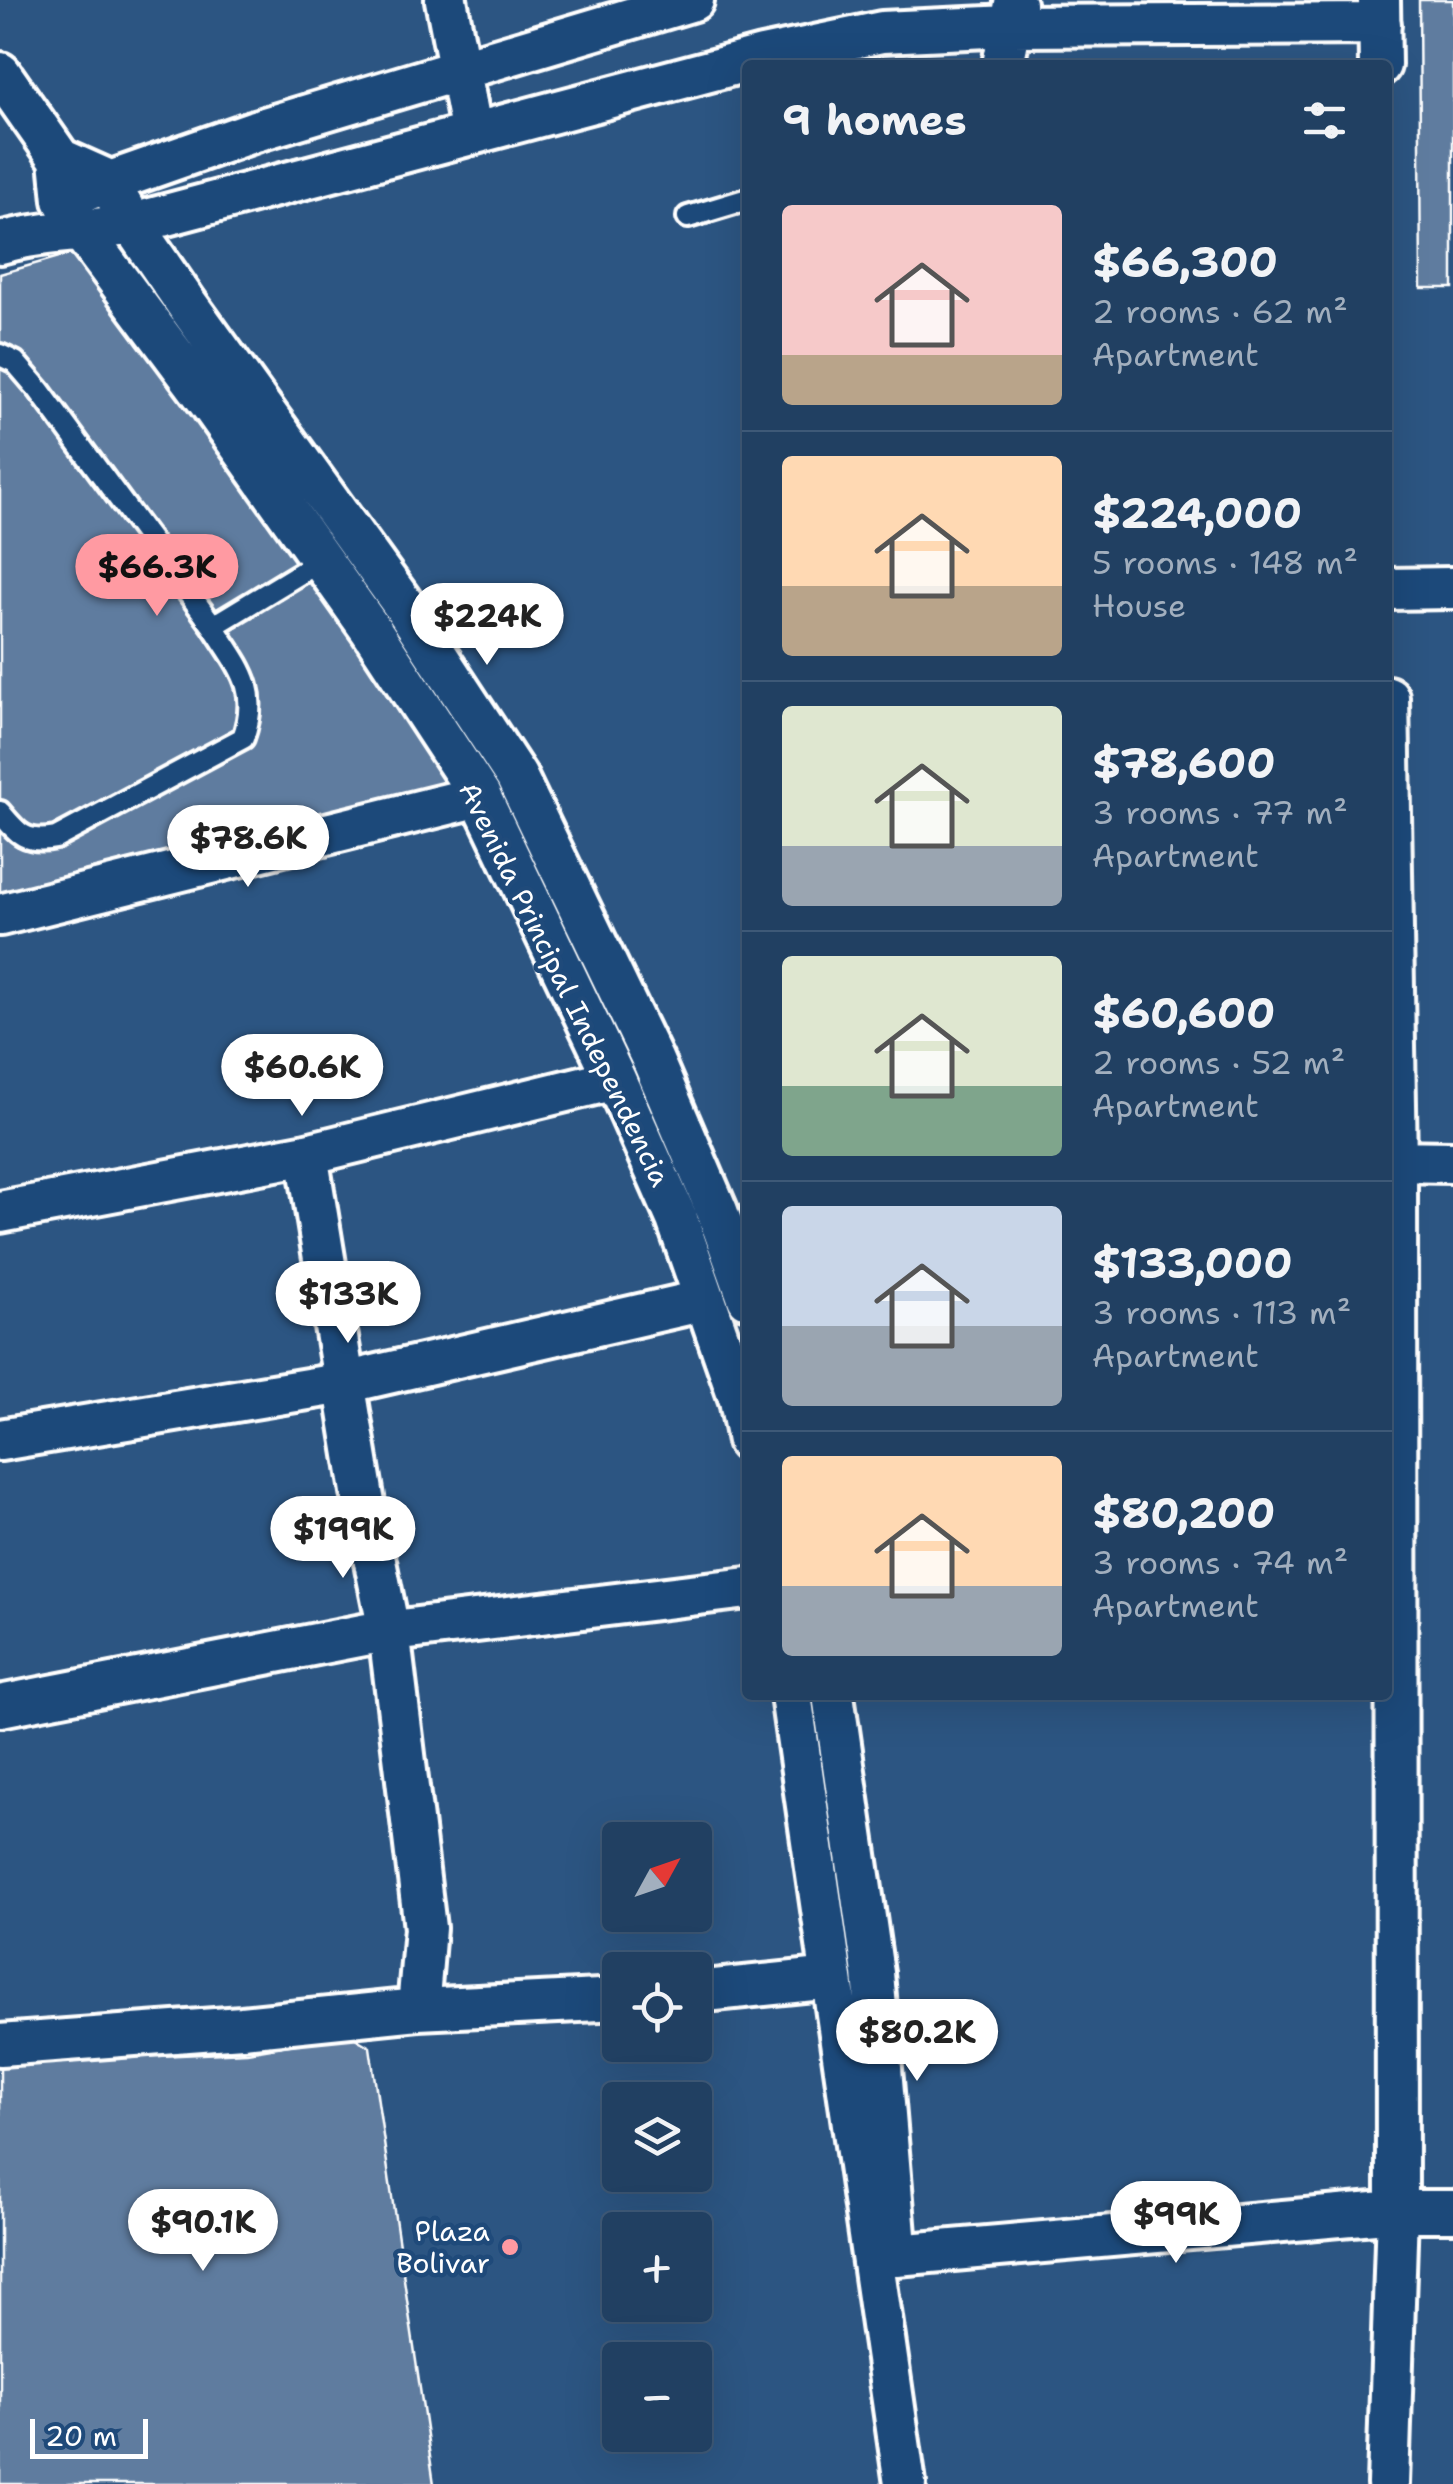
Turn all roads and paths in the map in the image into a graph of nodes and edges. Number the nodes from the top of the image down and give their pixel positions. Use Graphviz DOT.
graph roads {
  1 [pos="446,0"];
  2 [pos="693,0"];
  3 [pos="1380,12"];
  4 [pos="1010,30"];
  5 [pos="754,60"];
  6 [pos="1380,60"];
  7 [pos="742,63"];
  8 [pos="458,71"];
  9 [pos="0,73"];
  10 [pos="472,134"];
  11 [pos="60,159"];
  12 [pos="107,180"];
  13 [pos="742,202"];
  14 [pos="74,216"];
  15 [pos="688,217"];
  16 [pos="132,224"];
  17 [pos="13,239"];
  18 [pos="0,355"];
  19 [pos="322,560"];
  20 [pos="1453,588"];
  21 [pos="1392,589"];
  22 [pos="213,626"];
  23 [pos="480,796"];
  24 [pos="0,812"];
  25 [pos="0,915"];
  26 [pos="615,1078"];
  27 [pos="307,1154"];
  28 [pos="1392,1162"];
  29 [pos="1453,1162"];
  30 [pos="732,1208"];
  31 [pos="0,1212"];
  32 [pos="677,1219"];
  33 [pos="742,1264"];
  34 [pos="705,1300"];
  35 [pos="344,1383"];
  36 [pos="742,1410"];
  37 [pos="0,1440"];
  38 [pos="742,1589"];
  39 [pos="389,1631"];
  40 [pos="792,1700"];
  41 [pos="833,1700"];
  42 [pos="0,1706"];
  43 [pos="832,1978"];
  44 [pos="712,1990"];
  45 [pos="602,2000"];
  46 [pos="418,2009"];
  47 [pos="0,2045"];
  48 [pos="1397,2211"];
  49 [pos="1453,2212"];
  50 [pos="896,2256"];
  51 [pos="904,2484"];
  52 [pos="929,2484"];
  53 [pos="1388,2484"];
  1 -- 8 [label="street"];
  2 -- 8 [label="street"];
  3 -- 4 [label="street"];
  3 -- 6 [label="street"];
  4 -- 5 [label="street"];
  7 -- 10 [label="street"];
  8 -- 10 [label="street"];
  8 -- 12 [label="street"];
  9 -- 11 [label="street"];
  10 -- 16 [label="street"];
  11 -- 12 [label="street"];
  11 -- 14 [label="street"];
  12 -- 14 [label="street"];
  12 -- 16 [label="street, Avenida Principal Independencia"];
  13 -- 15 [label="lane"];
  14 -- 16 [label="street"];
  14 -- 17 [label="street"];
  14 -- 19 [label="street, Avenida Principal Independencia"];
  16 -- 30 [label="street, Avenida Principal Independencia"];
  18 -- 22 [label="lane"];
  19 -- 22 [label="lane"];
  19 -- 23 [label="street, Avenida Principal Independencia"];
  20 -- 21 [label="street"];
  22 -- 24 [label="lane"];
  23 -- 25 [label="street"];
  23 -- 26 [label="street, Avenida Principal Independencia"];
  26 -- 27 [label="street"];
  26 -- 32 [label="street, Avenida Principal Independencia"];
  27 -- 31 [label="street"];
  27 -- 35 [label="street"];
  28 -- 29 [label="street"];
  28 -- 48 [label="street"];
  30 -- 32 [label="street"];
  30 -- 33 [label="street, Avenida Principal Independencia"];
  32 -- 34 [label="street, Avenida Principal Independencia"];
  34 -- 35 [label="street"];
  34 -- 36 [label="street, Avenida Principal Independencia"];
  35 -- 37 [label="street"];
  35 -- 39 [label="street"];
  38 -- 39 [label="street"];
  39 -- 42 [label="street"];
  39 -- 46 [label="street"];
  40 -- 43 [label="street"];
  41 -- 50 [label="street"];
  43 -- 44 [label="street"];
  43 -- 51 [label="street"];
  45 -- 46 [label="street"];
  46 -- 47 [label="street"];
  48 -- 49 [label="street"];
  48 -- 50 [label="street"];
  48 -- 53 [label="street"];
  50 -- 52 [label="street"];
}
